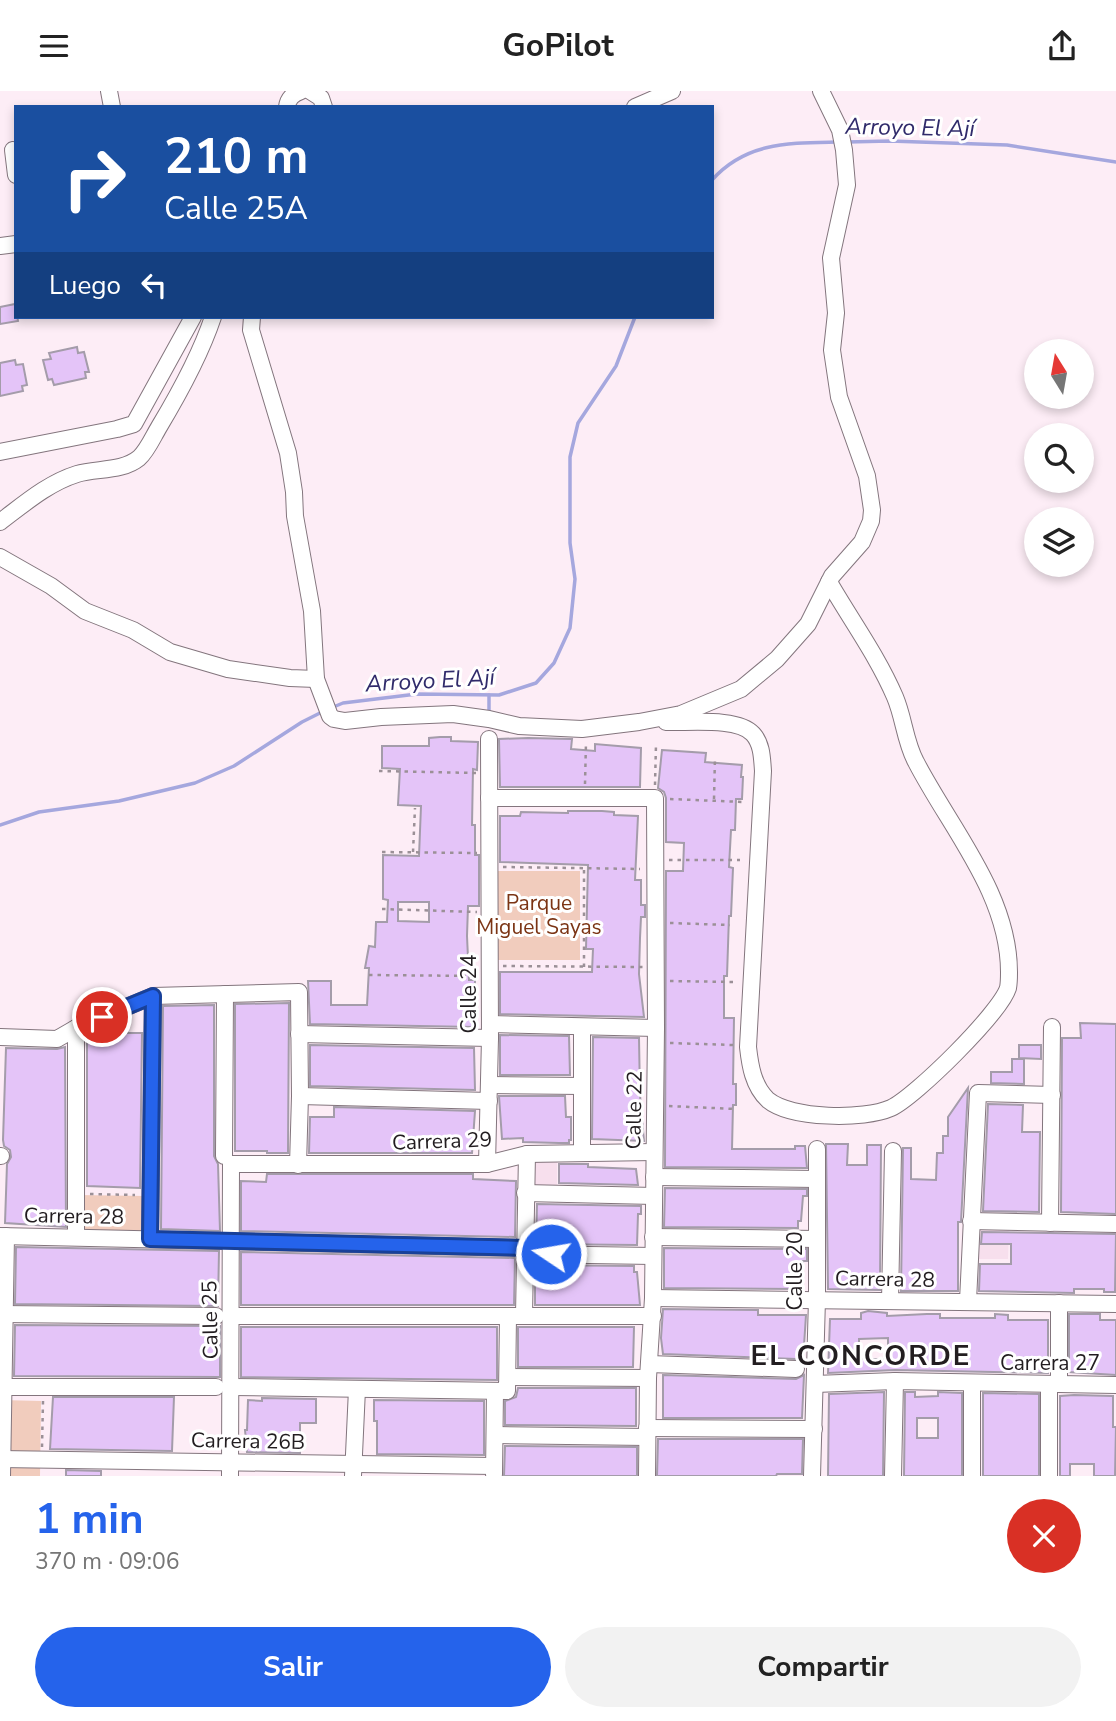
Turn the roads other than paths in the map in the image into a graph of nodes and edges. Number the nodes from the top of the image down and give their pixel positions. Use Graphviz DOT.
graph roads {
  1 [pos="672,91"];
  2 [pos="821,91"];
  3 [pos="302,94"];
  4 [pos="323,105"];
  5 [pos="640,105"];
  6 [pos="10,147"];
  7 [pos="14,166"];
  8 [pos="192,319"];
  9 [pos="212,319"];
  10 [pos="252,319"];
  11 [pos="0,452"];
  12 [pos="0,522"];
  13 [pos="0,557"];
  14 [pos="829,582"];
  15 [pos="318,687"];
  16 [pos="639,722"];
  17 [pos="489,739"];
  18 [pos="489,798"];
  19 [pos="225,994"];
  20 [pos="153,996"];
  21 [pos="582,1027"];
  22 [pos="1052,1027"];
  23 [pos="76,1028"];
  24 [pos="490,1031"];
  25 [pos="299,1034"];
  26 [pos="656,1035"];
  27 [pos="0,1037"];
  28 [pos="582,1086"];
  29 [pos="489,1093"];
  30 [pos="1052,1095"];
  31 [pos="300,1096"];
  32 [pos="817,1149"];
  33 [pos="893,1151"];
  34 [pos="654,1152"];
  35 [pos="582,1153"];
  36 [pos="527,1154"];
  37 [pos="227,1160"];
  38 [pos="487,1164"];
  39 [pos="298,1165"];
  40 [pos="654,1177"];
  41 [pos="816,1179"];
  42 [pos="525,1193"];
  43 [pos="654,1196"];
  44 [pos="971,1221"];
  45 [pos="1050,1223"];
  46 [pos="1116,1224"];
  47 [pos="3,1236"];
  48 [pos="76,1237"];
  49 [pos="653,1237"];
  50 [pos="150,1239"];
  51 [pos="816,1239"];
  52 [pos="229,1242"];
  53 [pos="526,1251"];
  54 [pos="653,1256"];
  55 [pos="653,1298"];
  56 [pos="817,1299"];
  57 [pos="890,1301"];
  58 [pos="968,1301"];
  59 [pos="1059,1303"];
  60 [pos="1116,1304"];
  61 [pos="2,1314"];
  62 [pos="224,1316"];
  63 [pos="516,1316"];
  64 [pos="653,1316"];
  65 [pos="796,1369"];
  66 [pos="649,1371"];
  67 [pos="895,1381"];
  68 [pos="815,1384"];
  69 [pos="972,1384"];
  70 [pos="1054,1384"];
  71 [pos="1116,1385"];
  72 [pos="503,1386"];
  73 [pos="4,1387"];
  74 [pos="224,1387"];
  75 [pos="357,1389"];
  76 [pos="814,1429"];
  77 [pos="647,1433"];
  78 [pos="496,1434"];
  79 [pos="1,1459"];
  80 [pos="230,1469"];
  81 [pos="353,1470"];
  82 [pos="494,1471"];
  83 [pos="2,1476"];
  84 [pos="647,1476"];
  85 [pos="812,1476"];
  86 [pos="893,1476"];
  87 [pos="972,1476"];
  88 [pos="1049,1476"];
  1 -- 5 [label="street"];
  2 -- 14 [label="street"];
  3 -- 4 [label="street"];
  6 -- 7 [label="street"];
  8 -- 11 [label="street"];
  9 -- 12 [label="street"];
  10 -- 15 [label="street"];
  13 -- 15 [label="street"];
  14 -- 16 [label="street"];
  14 -- 16 [label="street"];
  15 -- 16 [label="street"];
  17 -- 18 [label="street, Calle 24"];
  18 -- 24 [label="street, Calle 24"];
  18 -- 26 [label="street, Calle 22"];
  19 -- 20 [label="street"];
  19 -- 25 [label="street"];
  19 -- 37 [label="street, Calle 25"];
  20 -- 23 [label="street"];
  20 -- 50 [label="street"];
  21 -- 24 [label="street"];
  21 -- 26 [label="street"];
  21 -- 28 [label="street"];
  22 -- 30 [label="street"];
  23 -- 27 [label="street"];
  23 -- 48 [label="street"];
  24 -- 25 [label="street"];
  24 -- 29 [label="street, Calle 24"];
  25 -- 31 [label="street"];
  26 -- 34 [label="street, Calle 22"];
  28 -- 29 [label="street"];
  28 -- 35 [label="street"];
  29 -- 31 [label="street"];
  29 -- 38 [label="street, Calle 24"];
  30 -- 44 [label="street"];
  30 -- 45 [label="street"];
  31 -- 39 [label="street"];
  32 -- 41 [label="street, Calle 20"];
  33 -- 57 [label="street"];
  34 -- 35 [label="street, Carrera 29"];
  34 -- 40 [label="street, Calle 22"];
  35 -- 36 [label="street, Carrera 29"];
  36 -- 38 [label="street, Carrera 29"];
  36 -- 42 [label="street"];
  37 -- 39 [label="street, Carrera 29"];
  37 -- 52 [label="street, Calle 25"];
  38 -- 39 [label="street, Carrera 29"];
  40 -- 41 [label="street"];
  40 -- 43 [label="street, Calle 22"];
  41 -- 51 [label="street, Calle 20"];
  42 -- 43 [label="street"];
  42 -- 53 [label="street"];
  43 -- 49 [label="street, Calle 22"];
  44 -- 45 [label="street"];
  44 -- 58 [label="street"];
  45 -- 46 [label="street"];
  47 -- 48 [label="street, Carrera 28"];
  47 -- 61 [label="street"];
  48 -- 50 [label="street, Carrera 28"];
  49 -- 51 [label="street"];
  49 -- 54 [label="street, Calle 22"];
  50 -- 52 [label="street, Carrera 28"];
  51 -- 56 [label="street, Calle 20"];
  52 -- 53 [label="street, Carrera 28"];
  52 -- 62 [label="street, Calle 25"];
  53 -- 54 [label="street, Carrera 28"];
  53 -- 63 [label="street"];
  54 -- 55 [label="street, Calle 22"];
  55 -- 56 [label="street, Carrera 28"];
  55 -- 64 [label="street, Calle 22"];
  56 -- 57 [label="street, Carrera 28"];
  56 -- 68 [label="street, Calle 20"];
  57 -- 58 [label="street, Carrera 28"];
  58 -- 59 [label="street, Carrera 28"];
  59 -- 60 [label="street, Carrera 28"];
  59 -- 70 [label="street"];
  61 -- 62 [label="street"];
  61 -- 73 [label="street"];
  62 -- 63 [label="street"];
  62 -- 74 [label="street, Calle 25"];
  63 -- 64 [label="street"];
  63 -- 72 [label="street"];
  64 -- 66 [label="street, Calle 22"];
  65 -- 66 [label="street"];
  66 -- 72 [label="street"];
  66 -- 77 [label="street, Calle 22"];
  67 -- 68 [label="street, Carrera 27"];
  67 -- 69 [label="street, Carrera 27"];
  67 -- 86 [label="street"];
  68 -- 76 [label="street, Calle 20"];
  69 -- 70 [label="street, Carrera 27"];
  69 -- 87 [label="street"];
  70 -- 71 [label="street, Carrera 27"];
  70 -- 88 [label="street"];
  72 -- 75 [label="street"];
  72 -- 78 [label="street"];
  73 -- 74 [label="street"];
  73 -- 79 [label="street"];
  74 -- 75 [label="street"];
  74 -- 80 [label="street, Calle 25"];
  75 -- 81 [label="street"];
  76 -- 77 [label="street"];
  76 -- 85 [label="street, Calle 20"];
  77 -- 78 [label="street"];
  77 -- 84 [label="street, Calle 22"];
  78 -- 82 [label="street"];
  79 -- 80 [label="street, Carrera 26B"];
  79 -- 83 [label="street"];
  80 -- 81 [label="street, Carrera 26B"];
  81 -- 82 [label="street, Carrera 26B"];
}
